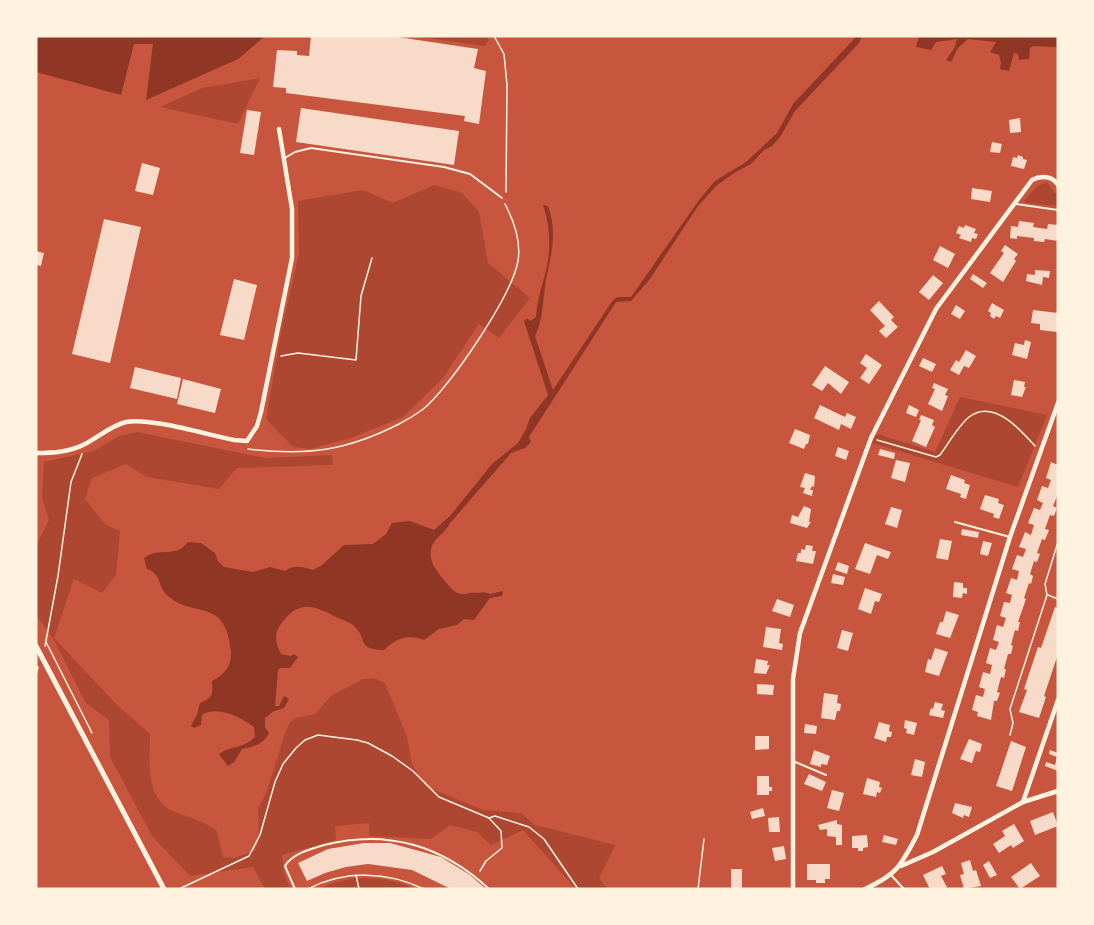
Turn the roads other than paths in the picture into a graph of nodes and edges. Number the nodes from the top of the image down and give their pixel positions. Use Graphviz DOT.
graph roads {
  1 [pos="279,129"];
  2 [pos="283,159"];
  3 [pos="1058,185"];
  4 [pos="502,198"];
  5 [pos="1016,204"];
  6 [pos="1058,210"];
  7 [pos="1058,403"];
  8 [pos="36,453"];
  9 [pos="955,522"];
  10 [pos="1010,537"];
  11 [pos="36,646"];
  12 [pos="1058,700"];
  13 [pos="792,761"];
  14 [pos="826,775"];
  15 [pos="1058,791"];
  16 [pos="1023,802"];
  17 [pos="901,866"];
  18 [pos="891,875"];
  19 [pos="164,889"];
  20 [pos="295,889"];
  21 [pos="489,889"];
  22 [pos="793,889"];
  23 [pos="866,889"];
  24 [pos="904,889"];
  1 -- 2 [label="street"];
  2 -- 4 [label="lane"];
  2 -- 8 [label="street"];
  3 -- 5 [label="street"];
  5 -- 6 [label="lane"];
  5 -- 13 [label="street"];
  7 -- 10 [label="street"];
  9 -- 10 [label="lane"];
  10 -- 17 [label="street"];
  11 -- 19 [label="street"];
  12 -- 16 [label="street"];
  13 -- 14 [label="lane"];
  13 -- 22 [label="street"];
  15 -- 16 [label="street"];
  16 -- 17 [label="street"];
  17 -- 18 [label="street"];
  18 -- 23 [label="street"];
  18 -- 24 [label="lane"];
  20 -- 21 [label="lane"];
}
